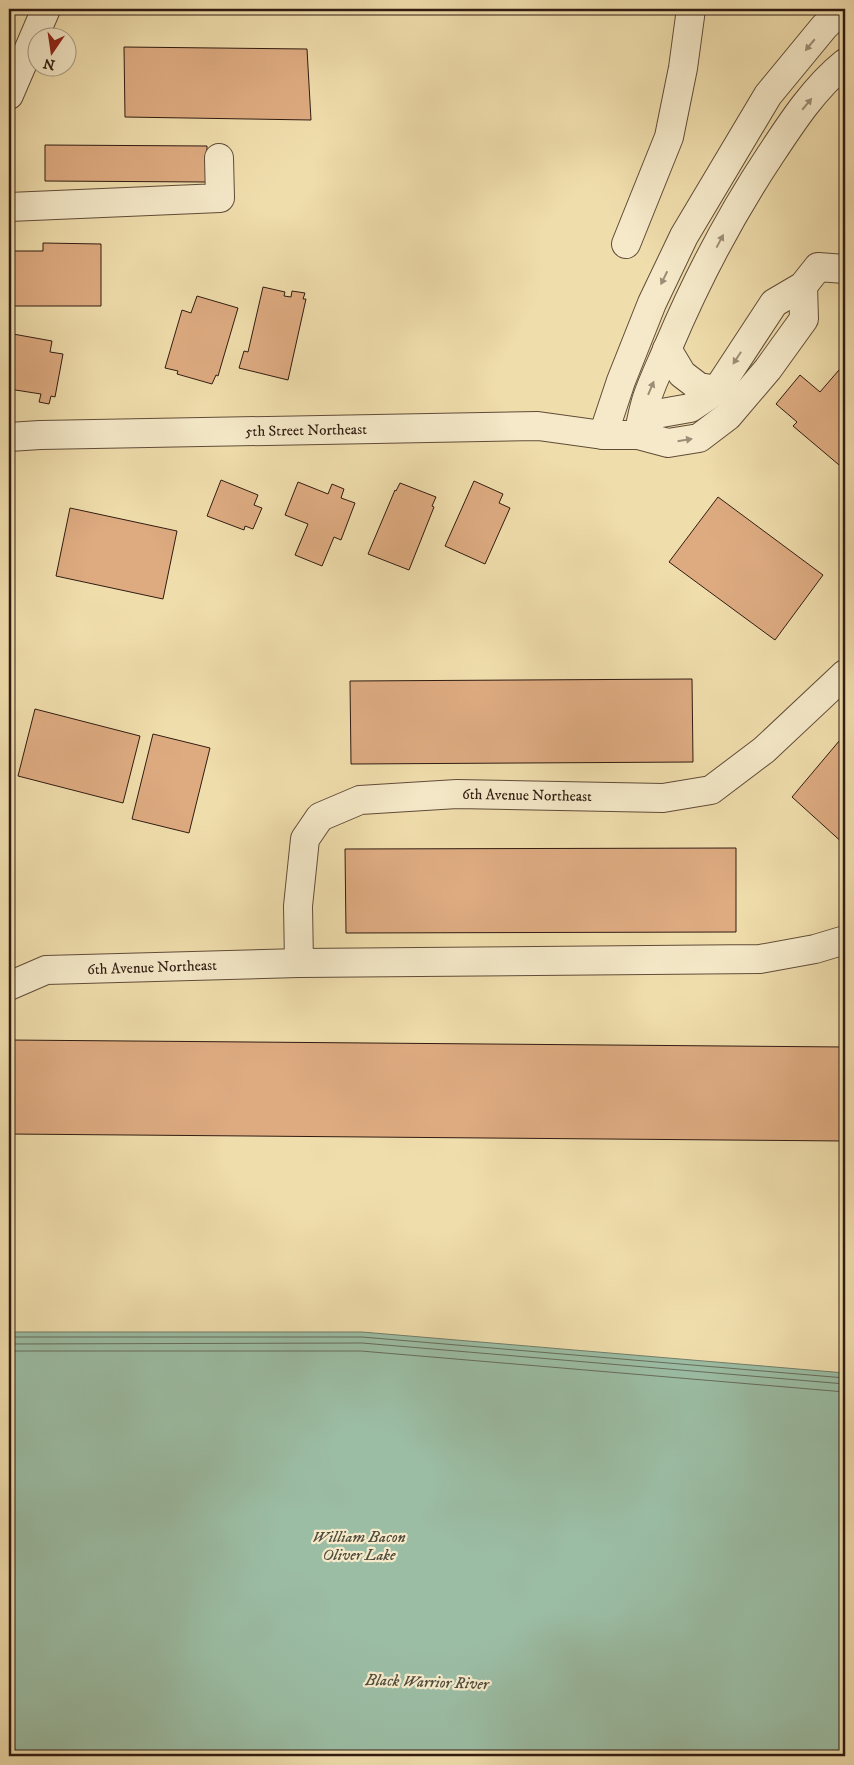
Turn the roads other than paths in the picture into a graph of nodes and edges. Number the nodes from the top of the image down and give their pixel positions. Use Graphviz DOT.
graph roads {
  1 [pos="46,9"];
  2 [pos="691,9"];
  3 [pos="842,9"];
  4 [pos="845,63"];
  5 [pos="9,95"];
  6 [pos="219,158"];
  7 [pos="9,207"];
  8 [pos="626,244"];
  9 [pos="845,269"];
  10 [pos="804,286"];
  11 [pos="757,327"];
  12 [pos="786,344"];
  13 [pos="667,350"];
  14 [pos="717,390"];
  15 [pos="603,435"];
  16 [pos="638,435"];
  17 [pos="9,437"];
  18 [pos="845,674"];
  19 [pos="845,940"];
  20 [pos="299,963"];
  21 [pos="9,986"];
  1 -- 5 [label="street"];
  2 -- 8 [label="street"];
  3 -- 15 [label="street, one-way"];
  13 -- 4 [label="street, one-way"];
  6 -- 7 [label="street"];
  9 -- 10 [label="street"];
  10 -- 11 [label="street"];
  10 -- 12 [label="street, 5th Street Northeast"];
  11 -- 12 [label="street"];
  11 -- 14 [label="street, one-way"];
  16 -- 12 [label="street, 5th Street Northeast, one-way"];
  13 -- 14 [label="street"];
  16 -- 13 [label="street, one-way"];
  14 -- 16 [label="street"];
  15 -- 16 [label="street, 5th Street Northeast"];
  15 -- 17 [label="street, 5th Street Northeast"];
  18 -- 20 [label="street, 6th Avenue Northeast"];
  19 -- 20 [label="street, 6th Avenue Northeast"];
  20 -- 21 [label="street, 6th Avenue Northeast"];
}
